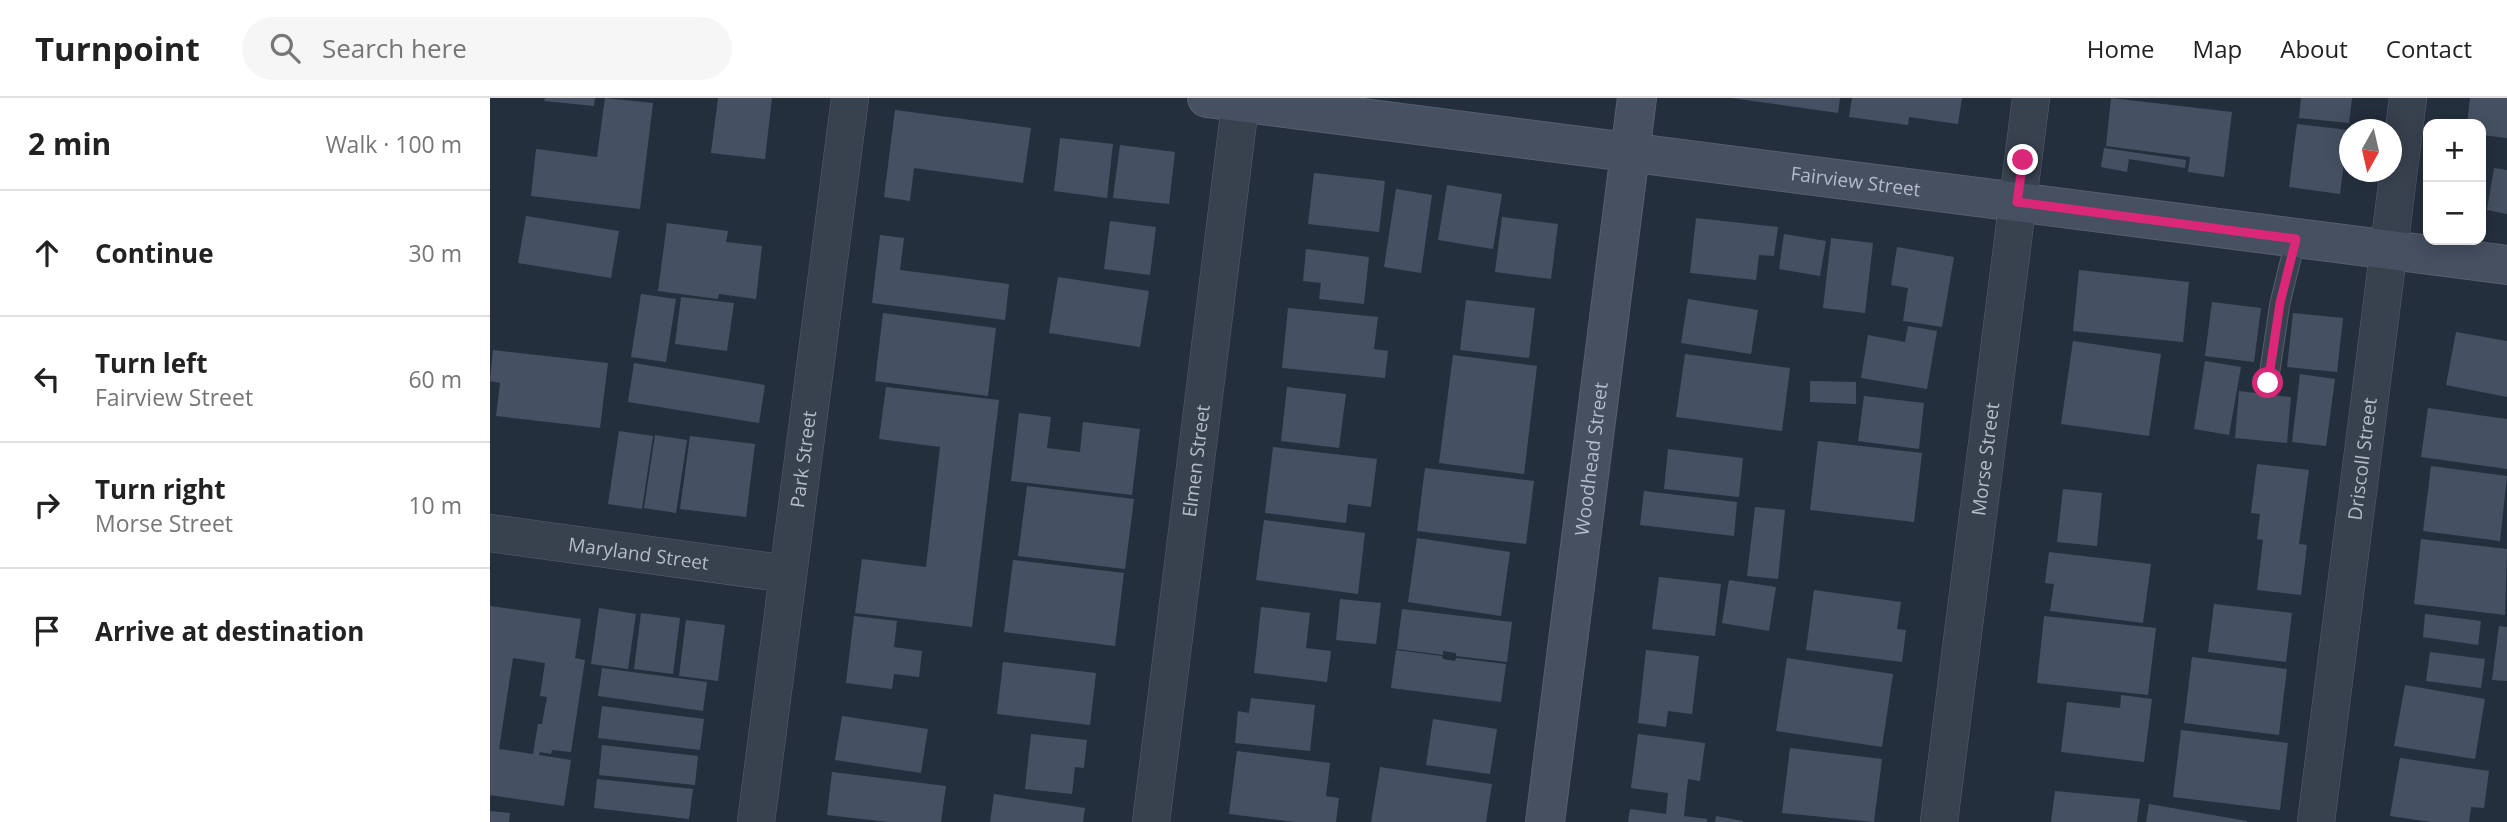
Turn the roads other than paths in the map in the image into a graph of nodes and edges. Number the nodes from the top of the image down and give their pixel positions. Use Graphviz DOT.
graph roads {
  1 [pos="850,98"];
  2 [pos="1637,98"];
  3 [pos="2031,98"];
  4 [pos="2408,98"];
  5 [pos="1230,99"];
  6 [pos="1630,152"];
  7 [pos="2017,202"];
  8 [pos="2296,239"];
  9 [pos="2389,250"];
  10 [pos="2507,265"];
  11 [pos="2268,383"];
  12 [pos="490,533"];
  13 [pos="788,574"];
  14 [pos="756,822"];
  15 [pos="1151,822"];
  16 [pos="1545,822"];
  17 [pos="1939,822"];
  18 [pos="2316,822"];
  1 -- 13 [label="street, Park Street"];
  2 -- 6 [label="street, Woodhead Street"];
  3 -- 7 [label="street, Morse Street"];
  4 -- 9 [label="street, Driscoll Street"];
  5 -- 6 [label="street, Fairview Street"];
  5 -- 15 [label="street, Elmen Street"];
  6 -- 7 [label="street, Fairview Street"];
  6 -- 16 [label="street, Woodhead Street"];
  7 -- 8 [label="street, Fairview Street"];
  7 -- 17 [label="street, Morse Street"];
  8 -- 9 [label="street, Fairview Street"];
  8 -- 11 [label="lane"];
  9 -- 10 [label="street, Fairview Street"];
  9 -- 18 [label="street, Driscoll Street"];
  12 -- 13 [label="street, Maryland Street"];
  13 -- 14 [label="street, Park Street"];
}
